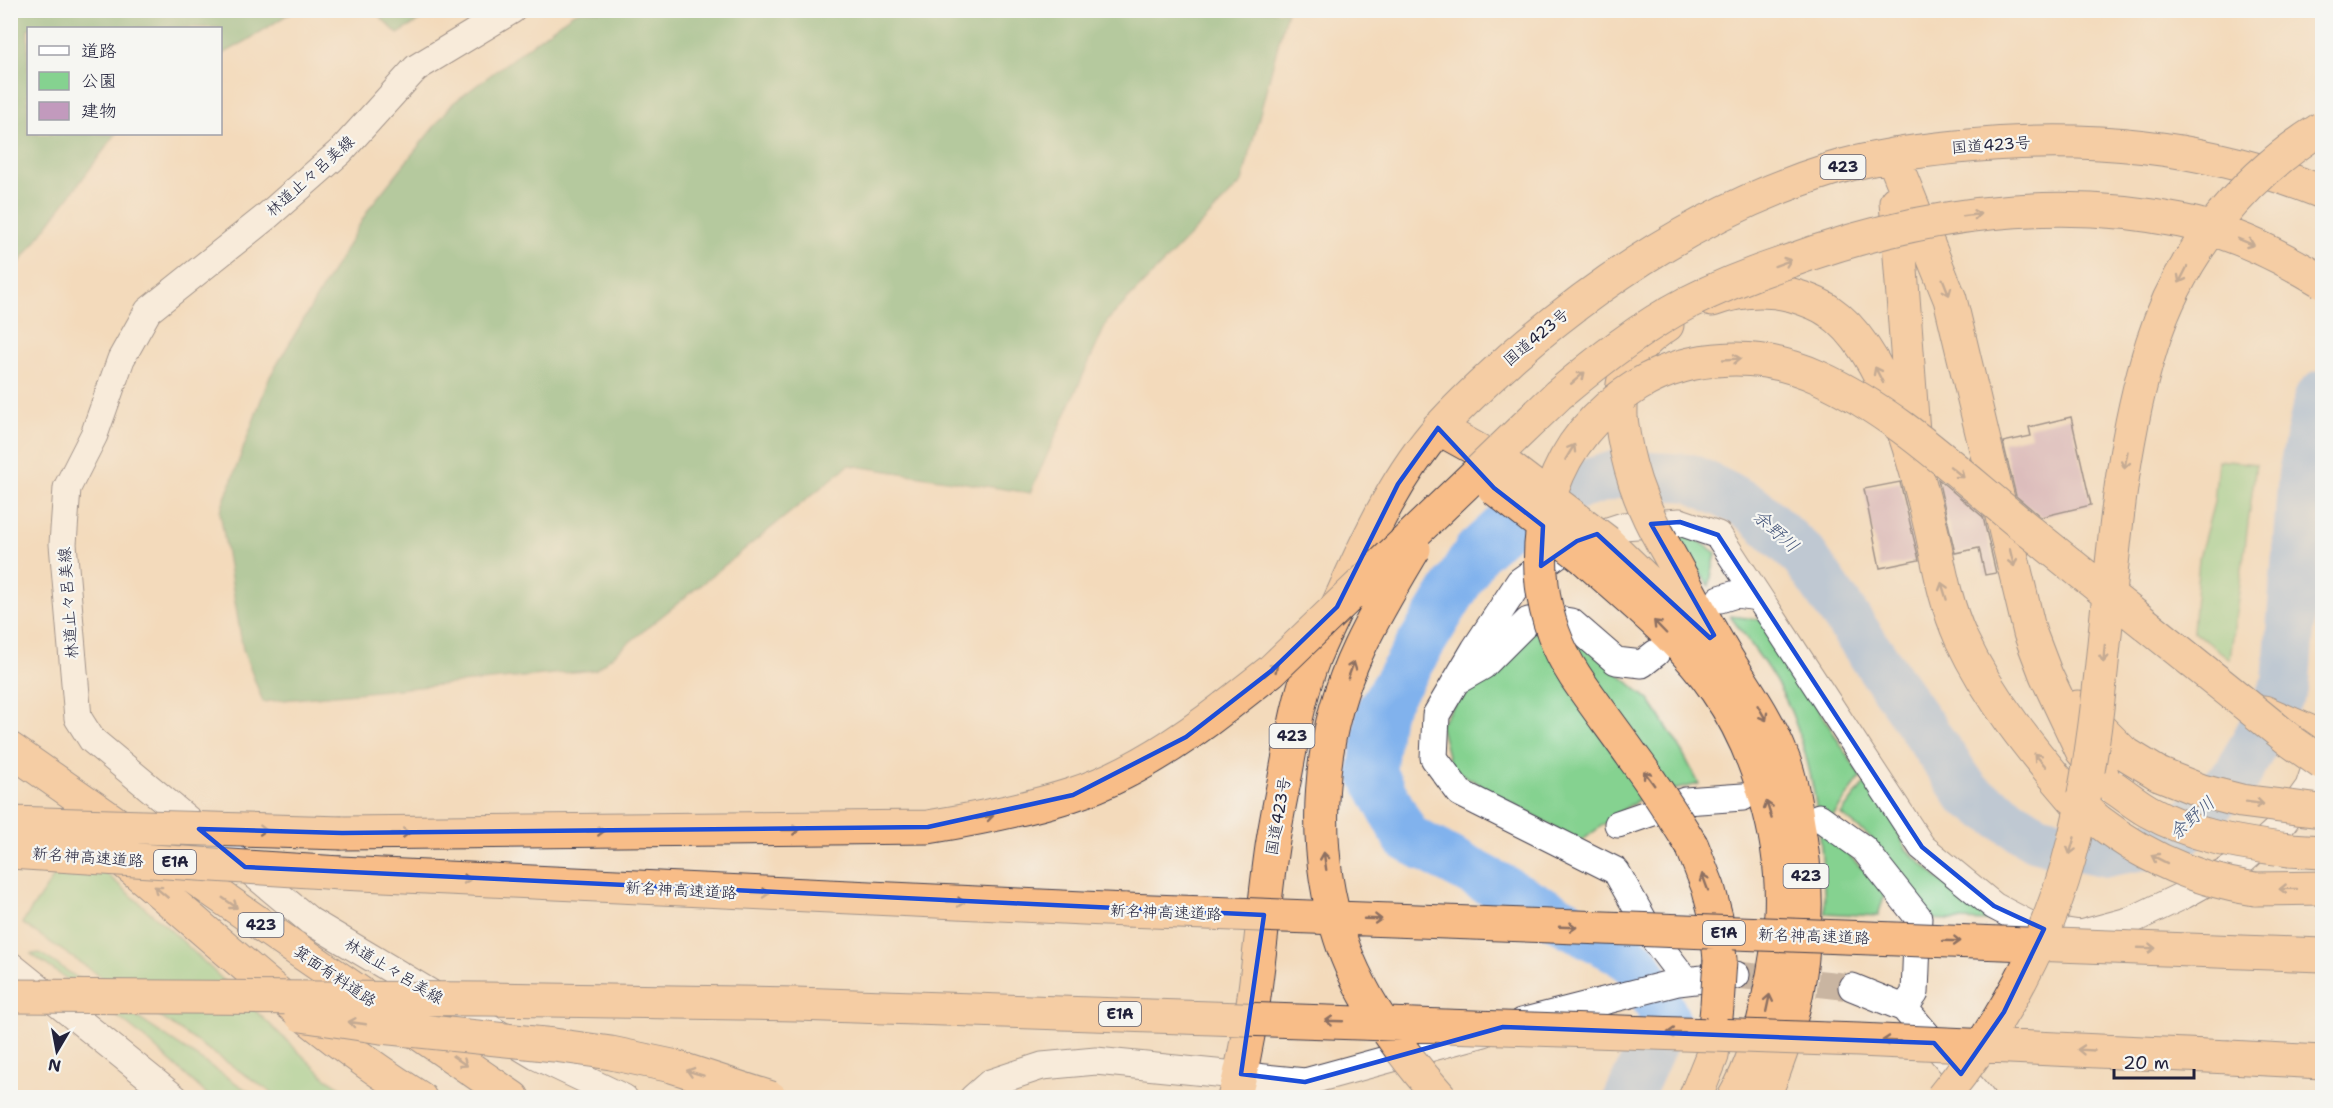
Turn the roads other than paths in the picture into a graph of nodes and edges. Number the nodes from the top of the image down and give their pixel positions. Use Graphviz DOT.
graph roads {
  1 [pos="512,10"];
  2 [pos="2322,128"];
  3 [pos="1892,155"];
  4 [pos="2322,192"];
  5 [pos="2322,281"];
  6 [pos="1438,428"];
  7 [pos="1916,469"];
  8 [pos="1458,490"];
  9 [pos="1596,550"];
  10 [pos="1758,597"];
  11 [pos="1720,599"];
  12 [pos="2030,633"];
  13 [pos="1656,653"];
  14 [pos="1731,664"];
  15 [pos="1456,681"];
  16 [pos="2246,704"];
  17 [pos="2322,737"];
  18 [pos="2322,747"];
  19 [pos="10,749"];
  20 [pos="2322,763"];
  21 [pos="10,773"];
  22 [pos="1743,797"];
  23 [pos="2322,811"];
  24 [pos="1819,817"];
  25 [pos="10,823"];
  26 [pos="1618,824"];
  27 [pos="10,852"];
  28 [pos="2322,852"];
  29 [pos="2322,888"];
  30 [pos="2322,955"];
  31 [pos="10,965"];
  32 [pos="1728,967"];
  33 [pos="1682,981"];
  34 [pos="1852,987"];
  35 [pos="10,996"];
  36 [pos="175,997"];
  37 [pos="1904,1008"];
  38 [pos="2322,1062"];
  39 [pos="1237,1086"];
  40 [pos="175,1098"];
  41 [pos="420,1098"];
  42 [pos="513,1098"];
  43 [pos="624,1098"];
  44 [pos="771,1098"];
  45 [pos="973,1098"];
  46 [pos="1441,1098"];
  47 [pos="1695,1098"];
  48 [pos="1734,1098"];
  49 [pos="1763,1098"];
  50 [pos="1942,1098"];
  51 [pos="1981,1098"];
  1 -- 43 [label="street, 林道止々呂美線"];
  2 -- 50 [label="highway, one-way, bridge"];
  3 -- 4 [label="highway, 国道423号 / 423"];
  3 -- 6 [label="highway, 国道423号 / 423"];
  3 -- 7 [label="highway"];
  3 -- 12 [label="highway, one-way"];
  8 -- 5 [label="highway, one-way, bridge"];
  6 -- 9 [label="highway, 423, bridge"];
  6 -- 39 [label="highway, 国道423号 / 423"];
  7 -- 14 [label="highway, one-way, bridge"];
  29 -- 7 [label="highway, one-way, bridge"];
  25 -- 8 [label="highway, one-way, bridge"];
  46 -- 8 [label="highway, one-way, bridge"];
  9 -- 14 [label="highway, 423"];
  48 -- 9 [label="highway, 423, one-way"];
  10 -- 11 [label="street"];
  10 -- 15 [label="street"];
  10 -- 18 [label="street"];
  12 -- 23 [label="highway, one-way, bridge"];
  12 -- 28 [label="highway, bridge"];
  13 -- 15 [label="street"];
  14 -- 49 [label="highway, 423, one-way"];
  15 -- 33 [label="street"];
  16 -- 17 [label="highway"];
  16 -- 20 [label="highway, bridge"];
  32 -- 16 [label="highway, one-way, bridge"];
  19 -- 42 [label="highway, 箕面有料道路 / 423, one-way"];
  41 -- 21 [label="highway, 423, one-way"];
  22 -- 26 [label="street"];
  24 -- 37 [label="street"];
  27 -- 30 [label="highway, 新名神高速道路 / E1A, one-way, bridge"];
  31 -- 40 [label="street"];
  32 -- 33 [label="street"];
  32 -- 47 [label="highway, bridge"];
  33 -- 39 [label="street"];
  34 -- 37 [label="street"];
  35 -- 36 [label="highway, E1A, bridge"];
  38 -- 36 [label="highway, E1A, one-way, bridge"];
  44 -- 36 [label="highway, one-way, bridge"];
  37 -- 51 [label="street"];
  39 -- 45 [label="street"];
}
